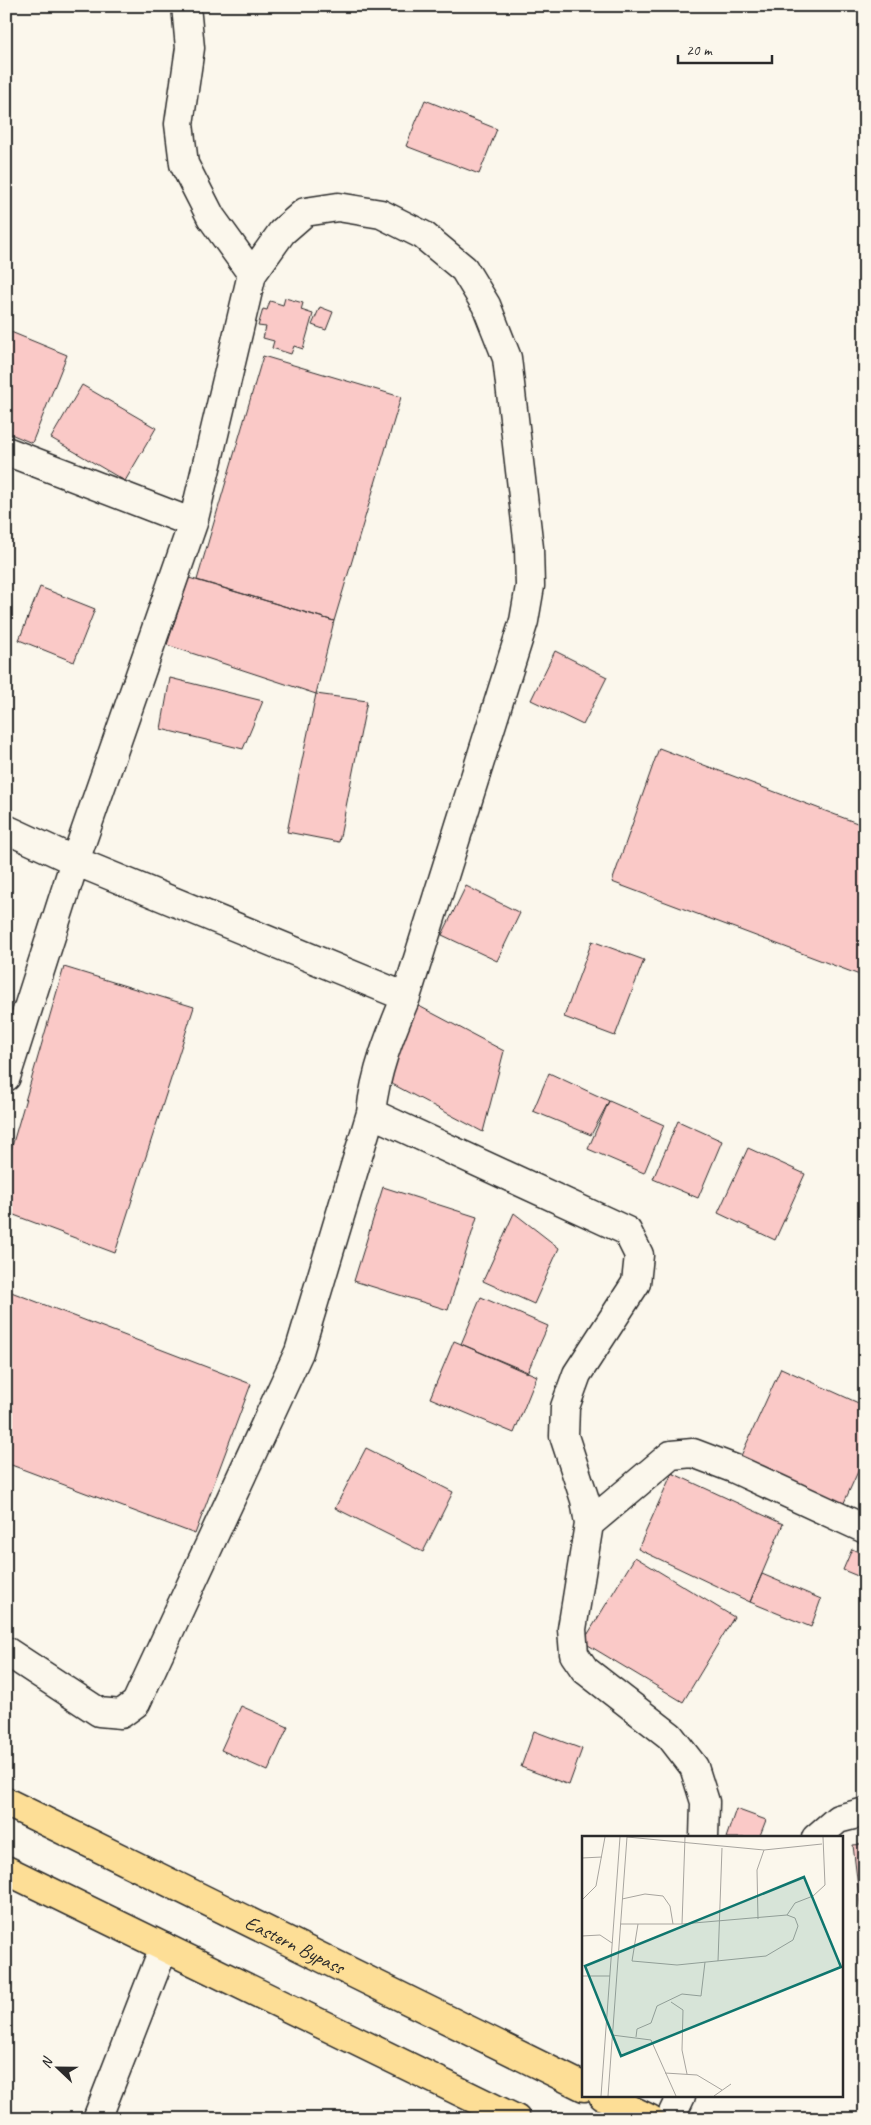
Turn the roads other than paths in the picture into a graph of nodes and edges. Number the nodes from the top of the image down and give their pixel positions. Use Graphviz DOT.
graph roads {
  1 [pos="186,6"];
  2 [pos="252,274"];
  3 [pos="6,451"];
  4 [pos="194,524"];
  5 [pos="6,829"];
  6 [pos="75,861"];
  7 [pos="406,997"];
  8 [pos="6,1077"];
  9 [pos="370,1113"];
  10 [pos="589,1524"];
  11 [pos="865,1529"];
  12 [pos="6,1651"];
  13 [pos="6,1802"];
  14 [pos="865,1812"];
  15 [pos="704,1836"];
  16 [pos="818,1836"];
  17 [pos="6,1870"];
  18 [pos="164,1947"];
  19 [pos="582,2086"];
  20 [pos="607,2098"];
  21 [pos="681,2098"];
  22 [pos="97,2119"];
  23 [pos="516,2119"];
  24 [pos="650,2119"];
  25 [pos="670,2119"];
  1 -- 2 [label="street"];
  2 -- 4 [label="street"];
  2 -- 7 [label="street"];
  3 -- 4 [label="street"];
  4 -- 6 [label="street"];
  5 -- 6 [label="street"];
  6 -- 7 [label="street"];
  6 -- 8 [label="street"];
  7 -- 9 [label="street"];
  9 -- 10 [label="street"];
  9 -- 12 [label="street"];
  10 -- 11 [label="street"];
  10 -- 15 [label="street"];
  13 -- 19 [label="main road, Eastern Bypass"];
  14 -- 16 [label="street"];
  17 -- 18 [label="main road"];
  18 -- 22 [label="street"];
  18 -- 23 [label="main road"];
  20 -- 24 [label="main road"];
  21 -- 25 [label="street"];
}
